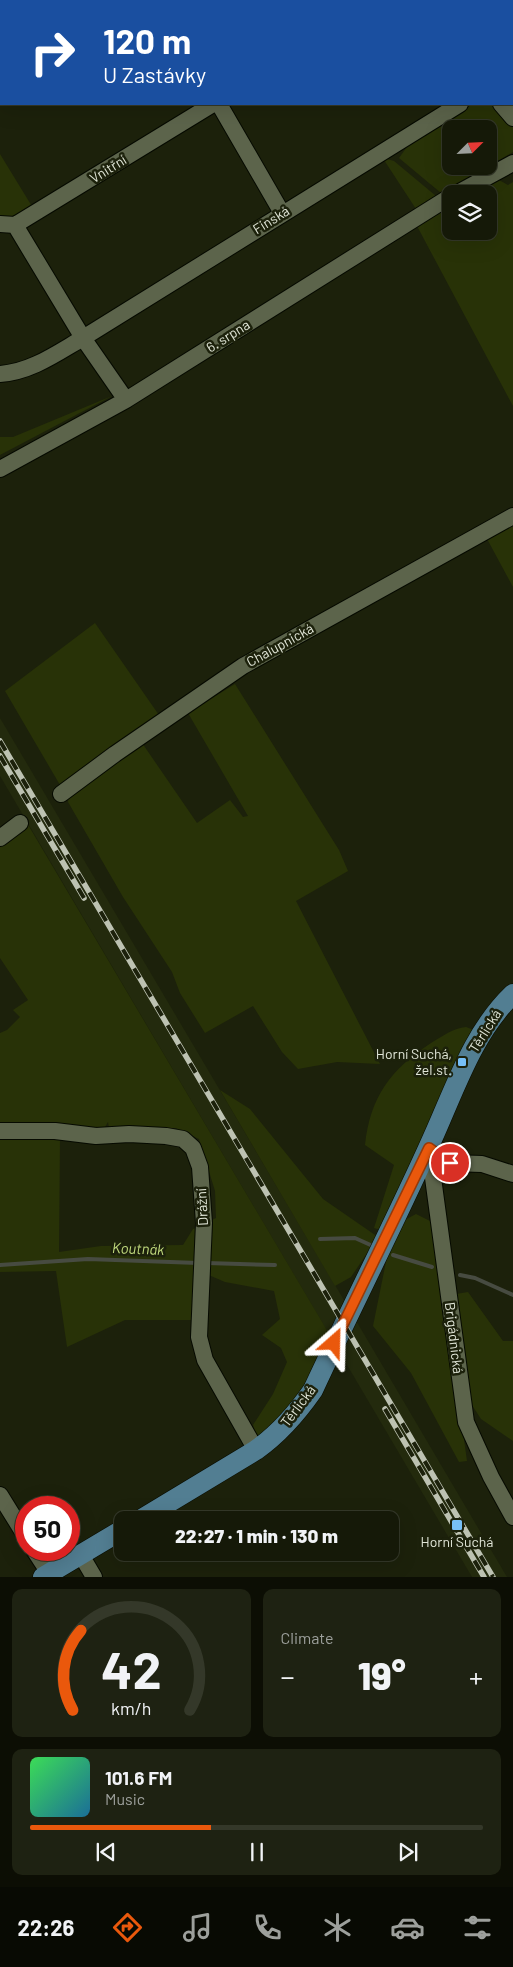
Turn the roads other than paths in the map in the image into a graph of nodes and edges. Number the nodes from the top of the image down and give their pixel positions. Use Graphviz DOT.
graph roads {
  1 [pos="211,105"];
  2 [pos="219,105"];
  3 [pos="458,105"];
  4 [pos="502,105"];
  5 [pos="513,118"];
  6 [pos="513,163"];
  7 [pos="473,185"];
  8 [pos="442,202"];
  9 [pos="282,213"];
  10 [pos="7,225"];
  11 [pos="83,338"];
  12 [pos="0,374"];
  13 [pos="126,400"];
  14 [pos="0,469"];
  15 [pos="513,516"];
  16 [pos="61,794"];
  17 [pos="20,823"];
  18 [pos="0,838"];
  19 [pos="513,994"];
  20 [pos="0,1132"];
  21 [pos="429,1148"];
  22 [pos="513,1174"];
  23 [pos="256,1450"];
  24 [pos="0,1495"];
  25 [pos="155,1511"];
  26 [pos="513,1517"];
  27 [pos="15,1519"];
  28 [pos="114,1535"];
  29 [pos="81,1555"];
  30 [pos="39,1561"];
  31 [pos="46,1575"];
  32 [pos="94,1577"];
  1 -- 10 [label="street, Vnitřní"];
  2 -- 9 [label="street"];
  3 -- 9 [label="street, Finská"];
  4 -- 5 [label="street"];
  6 -- 7 [label="street"];
  8 -- 13 [label="street, 6. srpna"];
  9 -- 11 [label="street, Finská"];
  10 -- 11 [label="street"];
  11 -- 12 [label="street, Finská"];
  11 -- 13 [label="street"];
  13 -- 14 [label="street, 6. srpna"];
  15 -- 16 [label="street, Chalupnická"];
  17 -- 18 [label="street"];
  19 -- 21 [label="main road, Těrlická"];
  20 -- 23 [label="street, Drážní"];
  21 -- 22 [label="street"];
  21 -- 23 [label="main road, Těrlická"];
  21 -- 26 [label="street, Brigádnická"];
  23 -- 25 [label="main road, Těrlická"];
  24 -- 27 [label="street"];
  28 -- 29 [label="main road"];
  29 -- 31 [label="main road"];
  29 -- 32 [label="street"];
  30 -- 31 [label="street"];
}
